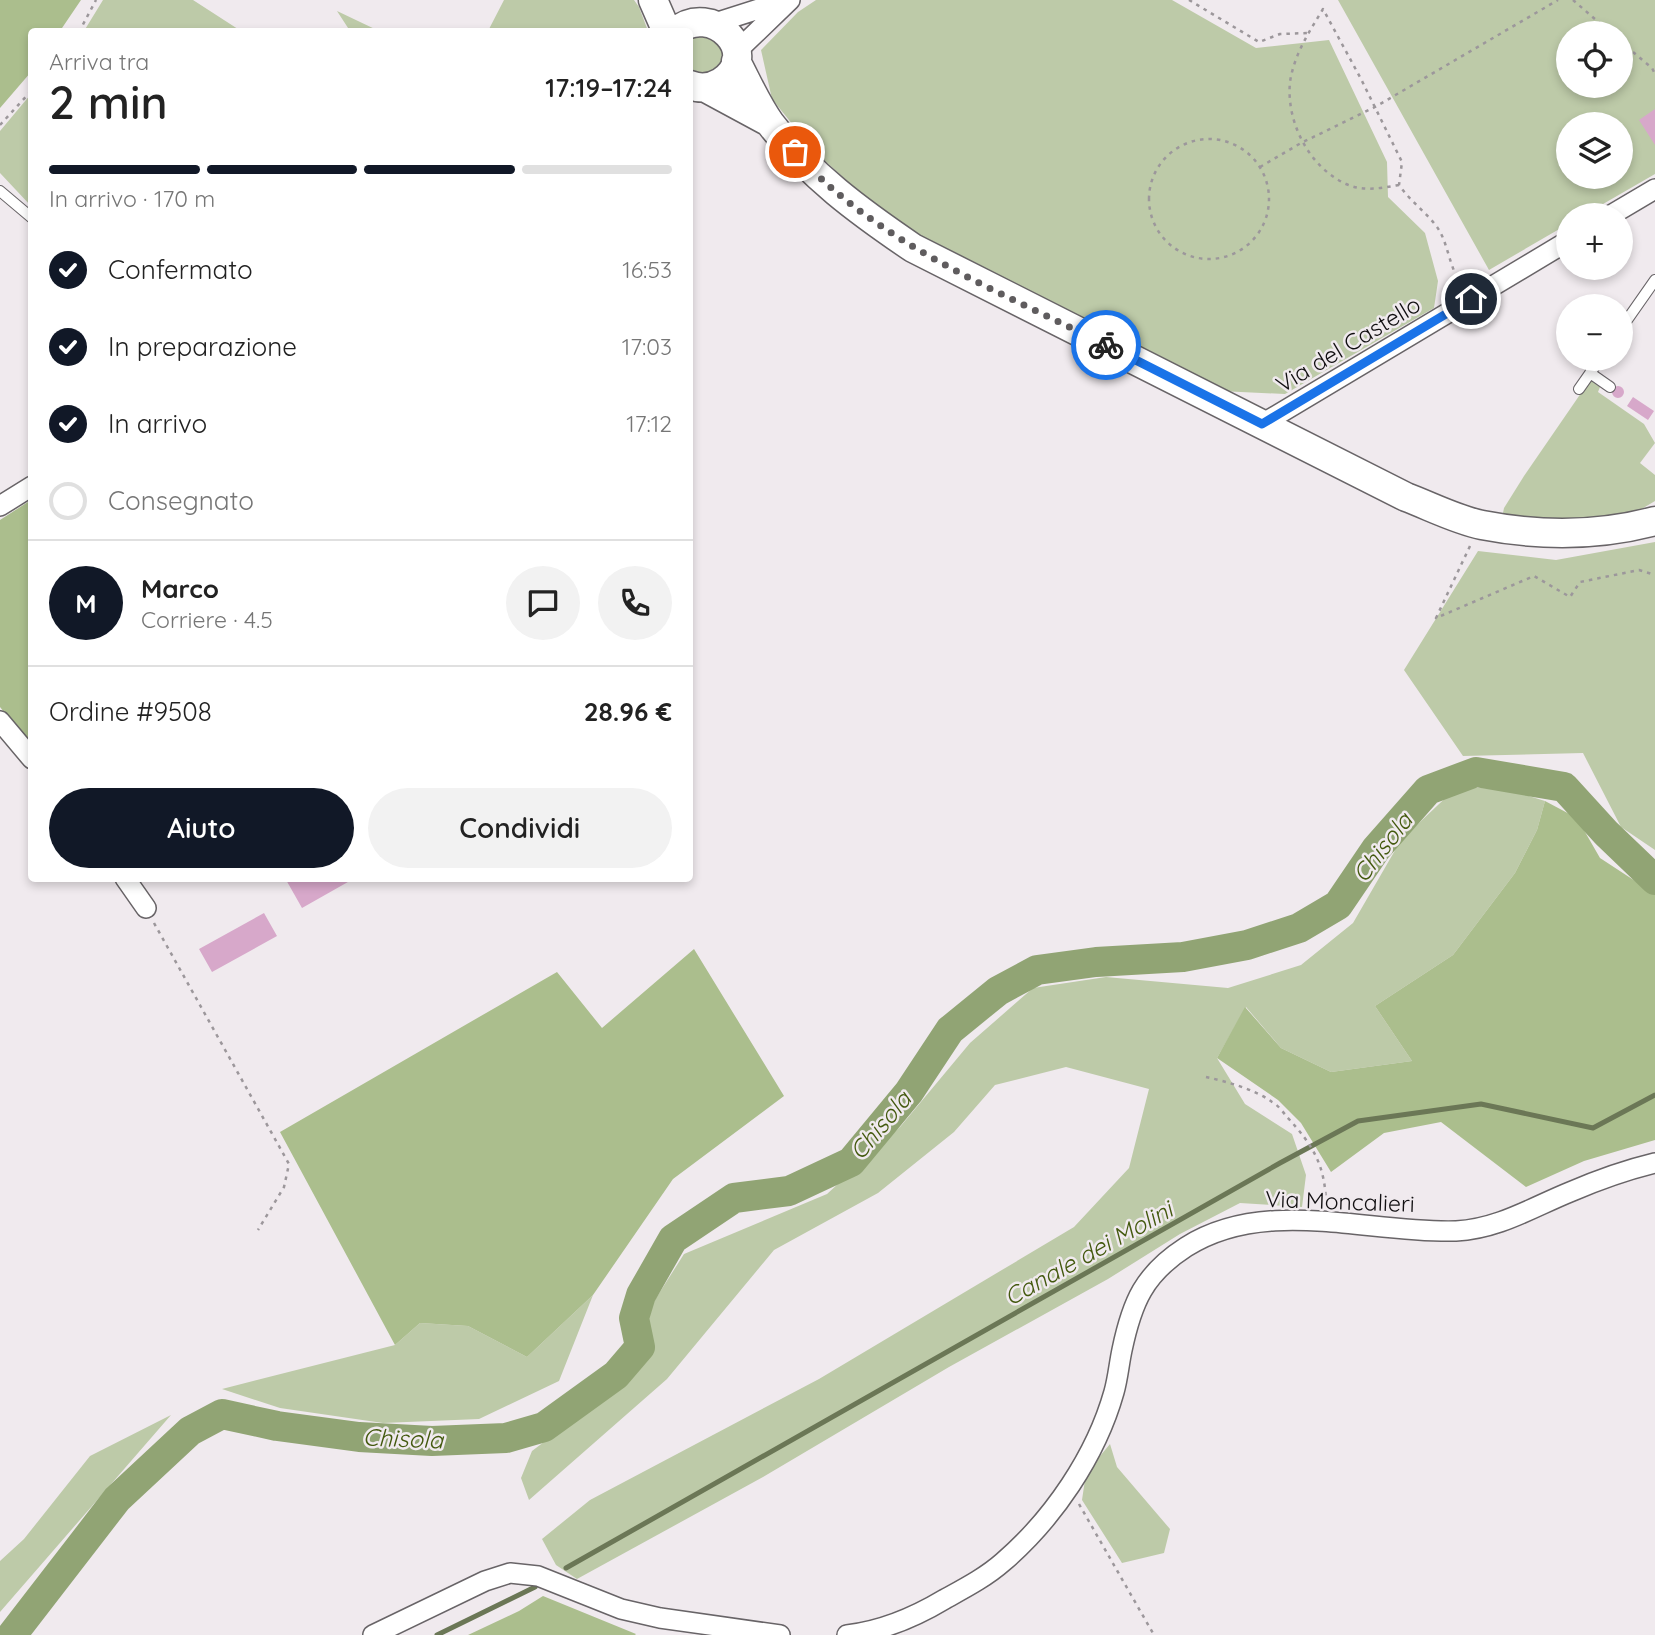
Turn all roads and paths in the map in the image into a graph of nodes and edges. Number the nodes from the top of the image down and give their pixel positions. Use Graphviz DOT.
graph roads {
  1 [pos="96,0"];
  2 [pos="653,0"];
  3 [pos="672,0"];
  4 [pos="789,0"];
  5 [pos="1189,0"];
  6 [pos="1558,0"];
  7 [pos="1573,0"];
  8 [pos="1597,21"];
  9 [pos="696,24"];
  10 [pos="81,28"];
  11 [pos="665,28"];
  12 [pos="1308,33"];
  13 [pos="1633,52"];
  14 [pos="736,56"];
  15 [pos="1655,74"];
  16 [pos="698,86"];
  17 [pos="28,94"];
  18 [pos="1375,107"];
  19 [pos="769,122"];
  20 [pos="0,125"];
  21 [pos="1301,142"];
  22 [pos="1260,167"];
  23 [pos="1399,185"];
  24 [pos="1655,189"];
  25 [pos="0,191"];
  26 [pos="1631,203"];
  27 [pos="28,215"];
  28 [pos="1556,248"];
  29 [pos="1655,280"];
  30 [pos="1471,299"];
  31 [pos="1633,311"];
  32 [pos="1590,373"];
  33 [pos="1610,387"];
  34 [pos="1579,389"];
  35 [pos="1262,424"];
  36 [pos="28,488"];
  37 [pos="0,506"];
  38 [pos="1655,521"];
  39 [pos="1480,525"];
  40 [pos="1655,575"];
  41 [pos="0,721"];
  42 [pos="28,754"];
  43 [pos="128,882"];
  44 [pos="146,908"];
  45 [pos="1206,1077"];
  46 [pos="1655,1163"];
  47 [pos="1327,1220"];
  48 [pos="258,1230"];
  49 [pos="1069,1487"];
  50 [pos="373,1635"];
  51 [pos="780,1635"];
  52 [pos="847,1635"];
  53 [pos="1154,1635"];
  1 -- 10 [label="path"];
  2 -- 11 [label="street"];
  3 -- 9 [label="street"];
  4 -- 9 [label="street"];
  4 -- 14 [label="street"];
  5 -- 12 [label="path"];
  6 -- 18 [label="path"];
  7 -- 8 [label="path"];
  9 -- 14 [label="street"];
  12 -- 18 [label="path"];
  12 -- 21 [label="path"];
  13 -- 15 [label="path"];
  14 -- 16 [label="street"];
  14 -- 19 [label="street"];
  16 -- 19 [label="street"];
  17 -- 20 [label="path"];
  18 -- 21 [label="path"];
  18 -- 23 [label="path"];
  19 -- 35 [label="street"];
  21 -- 22 [label="path"];
  21 -- 23 [label="path"];
  22 -- 22 [label="path"];
  23 -- 30 [label="path"];
  24 -- 26 [label="street"];
  25 -- 27 [label="lane"];
  28 -- 30 [label="street, Via del Castello"];
  29 -- 31 [label="lane"];
  30 -- 35 [label="street, Via del Castello"];
  32 -- 33 [label="lane"];
  32 -- 34 [label="lane"];
  35 -- 39 [label="street"];
  36 -- 37 [label="street"];
  38 -- 39 [label="street"];
  39 -- 40 [label="path"];
  41 -- 42 [label="street"];
  43 -- 44 [label="street"];
  44 -- 48 [label="path"];
  45 -- 47 [label="path"];
  46 -- 47 [label="street, Via Moncalieri"];
  47 -- 49 [label="street, Via Moncalieri"];
  49 -- 52 [label="street, Via Moncalieri"];
  49 -- 53 [label="path"];
  50 -- 51 [label="street"];
}
